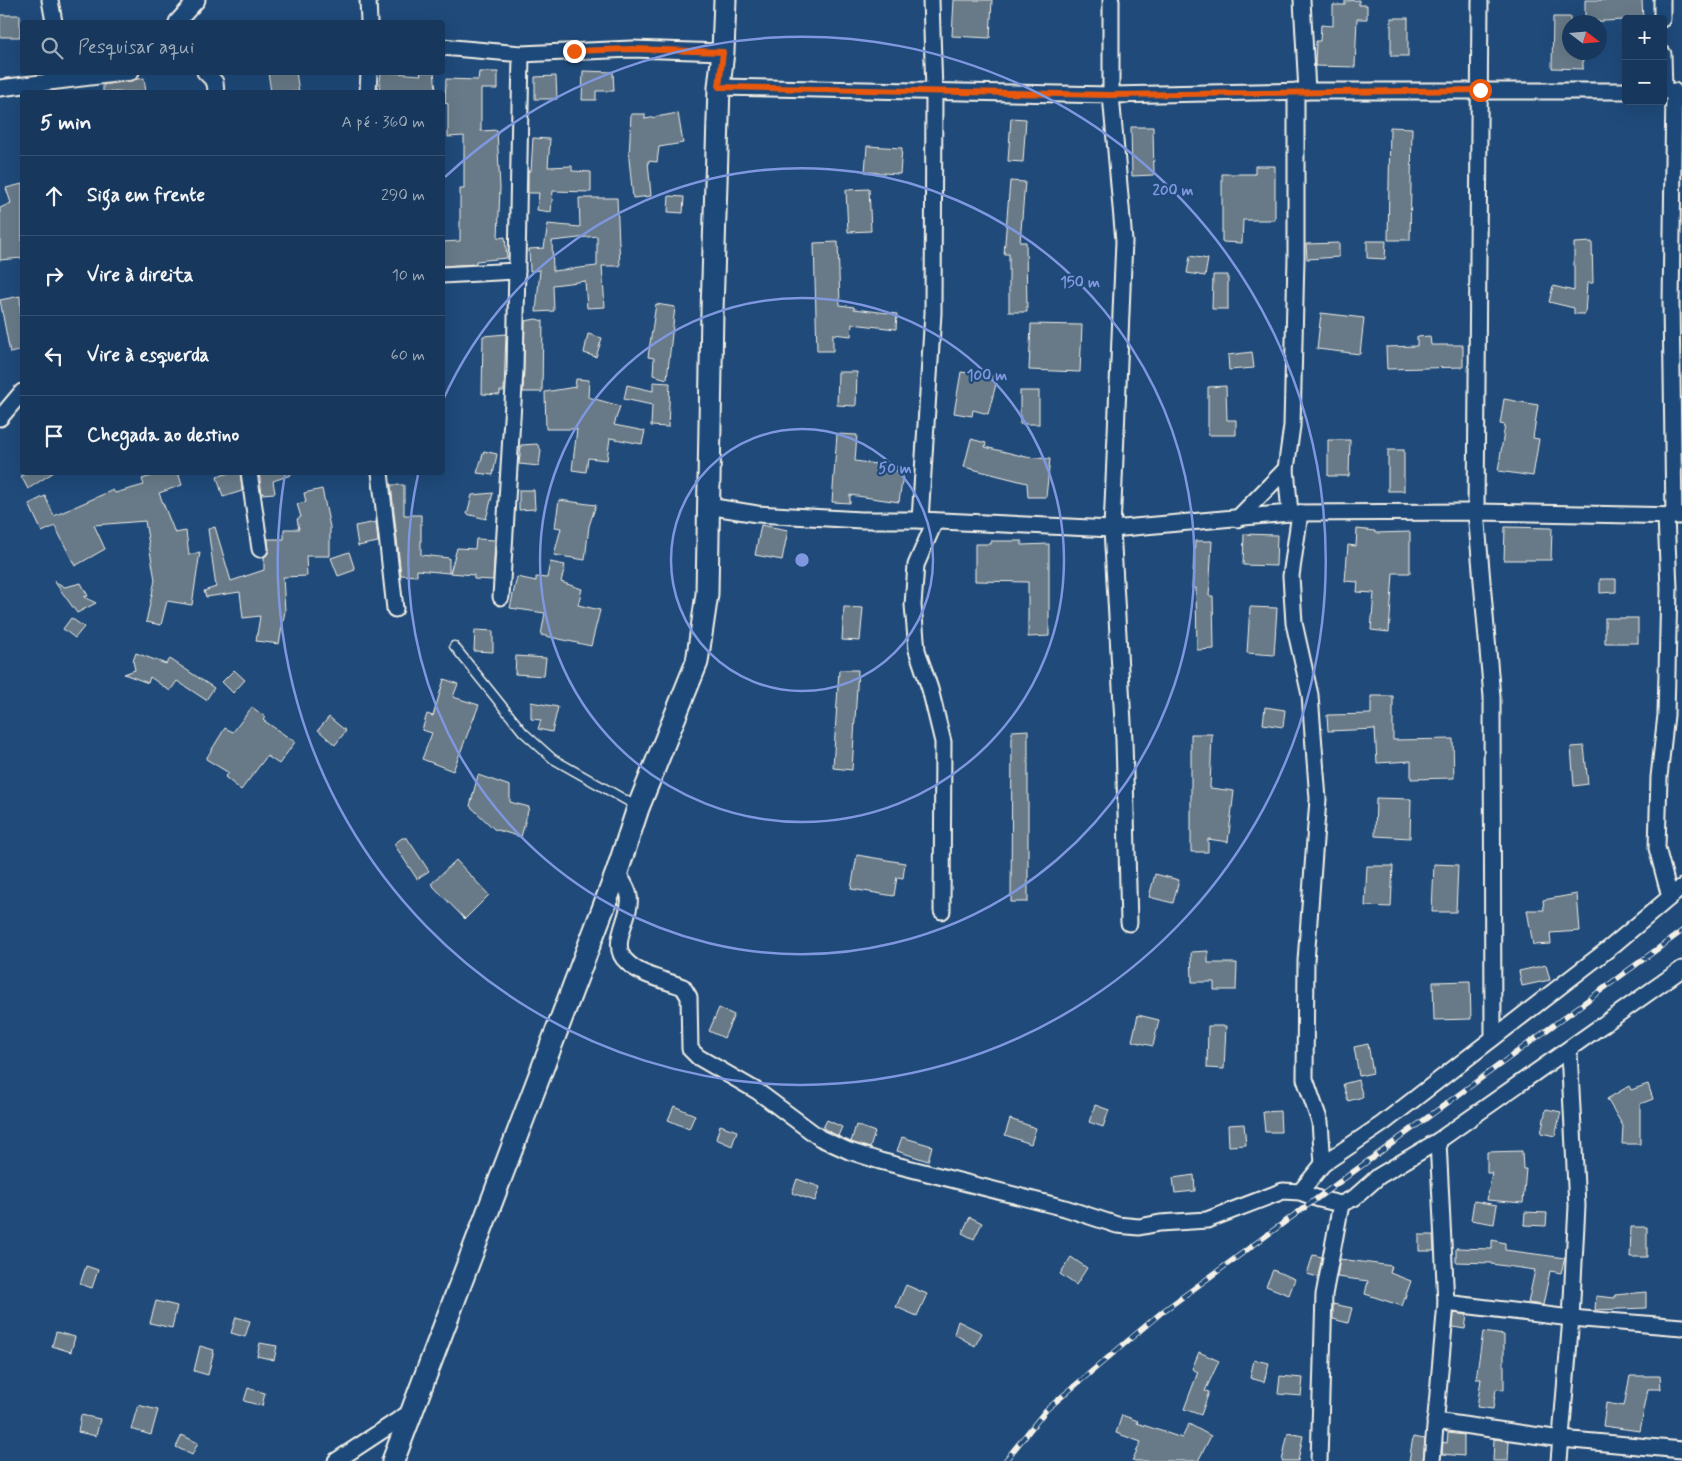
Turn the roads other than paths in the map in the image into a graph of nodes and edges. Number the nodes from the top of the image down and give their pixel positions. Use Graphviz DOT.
graph roads {
  1 [pos="50,0"];
  2 [pos="197,0"];
  3 [pos="368,0"];
  4 [pos="725,0"];
  5 [pos="931,0"];
  6 [pos="1111,0"];
  7 [pos="1302,0"];
  8 [pos="1480,0"];
  9 [pos="1662,0"];
  10 [pos="1662,15"];
  11 [pos="54,20"];
  12 [pos="179,20"];
  13 [pos="369,20"];
  14 [pos="445,47"];
  15 [pos="723,52"];
  16 [pos="521,54"];
  17 [pos="1664,60"];
  18 [pos="101,75"];
  19 [pos="208,75"];
  20 [pos="368,75"];
  21 [pos="68,82"];
  22 [pos="719,87"];
  23 [pos="0,88"];
  24 [pos="216,90"];
  25 [pos="368,90"];
  26 [pos="1480,90"];
  27 [pos="934,91"];
  28 [pos="1301,91"];
  29 [pos="1622,91"];
  30 [pos="1671,91"];
  31 [pos="1110,95"];
  32 [pos="517,271"];
  33 [pos="445,275"];
  34 [pos="20,394"];
  35 [pos="0,418"];
  36 [pos="1286,469"];
  37 [pos="249,475"];
  38 [pos="380,475"];
  39 [pos="708,506"];
  40 [pos="1476,512"];
  41 [pos="1295,513"];
  42 [pos="1674,516"];
  43 [pos="1237,519"];
  44 [pos="927,520"];
  45 [pos="1112,529"];
  46 [pos="260,549"];
  47 [pos="501,597"];
  48 [pos="396,609"];
  49 [pos="454,646"];
  50 [pos="638,808"];
  51 [pos="617,872"];
  52 [pos="1682,887"];
  53 [pos="1670,898"];
  54 [pos="942,911"];
  55 [pos="1129,923"];
  56 [pos="1682,969"];
  57 [pos="1493,1038"];
  58 [pos="1569,1051"];
  59 [pos="1438,1141"];
  60 [pos="1323,1164"];
  61 [pos="1300,1192"];
  62 [pos="1341,1204"];
  63 [pos="1446,1303"];
  64 [pos="1571,1318"];
  65 [pos="1682,1327"];
  66 [pos="412,1411"];
  67 [pos="1435,1421"];
  68 [pos="1561,1439"];
  69 [pos="1682,1450"];
  70 [pos="336,1461"];
  71 [pos="393,1461"];
  72 [pos="1319,1461"];
  73 [pos="1432,1461"];
  74 [pos="1559,1461"];
  1 -- 11 [label="street"];
  2 -- 12 [label="street"];
  3 -- 13 [label="street"];
  4 -- 15 [label="street"];
  5 -- 27 [label="street"];
  6 -- 31 [label="street"];
  7 -- 28 [label="street"];
  8 -- 26 [label="street"];
  9 -- 10 [label="street"];
  14 -- 16 [label="street"];
  15 -- 16 [label="street"];
  15 -- 22 [label="street"];
  16 -- 32 [label="street"];
  17 -- 30 [label="street"];
  18 -- 21 [label="street"];
  19 -- 24 [label="street"];
  20 -- 25 [label="street"];
  21 -- 23 [label="street"];
  22 -- 27 [label="street"];
  22 -- 39 [label="street"];
  26 -- 28 [label="street"];
  26 -- 29 [label="street"];
  26 -- 40 [label="street"];
  27 -- 31 [label="street"];
  27 -- 44 [label="street"];
  28 -- 31 [label="street"];
  28 -- 36 [label="street"];
  30 -- 42 [label="street"];
  31 -- 45 [label="street"];
  32 -- 33 [label="street"];
  32 -- 47 [label="street"];
  34 -- 35 [label="street"];
  36 -- 41 [label="street"];
  36 -- 43 [label="street"];
  37 -- 46 [label="street"];
  38 -- 48 [label="street"];
  39 -- 44 [label="street"];
  39 -- 50 [label="street"];
  40 -- 41 [label="street"];
  40 -- 42 [label="street"];
  40 -- 57 [label="street"];
  41 -- 43 [label="street"];
  41 -- 60 [label="street"];
  42 -- 53 [label="street"];
  43 -- 45 [label="street"];
  44 -- 45 [label="street"];
  44 -- 54 [label="street"];
  45 -- 55 [label="street"];
  49 -- 50 [label="lane"];
  50 -- 51 [label="street"];
  51 -- 61 [label="street"];
  51 -- 66 [label="street"];
  52 -- 53 [label="street"];
  53 -- 57 [label="street"];
  56 -- 58 [label="street"];
  57 -- 60 [label="street"];
  58 -- 59 [label="street"];
  58 -- 64 [label="street"];
  59 -- 62 [label="street"];
  59 -- 63 [label="street"];
  60 -- 61 [label="street"];
  61 -- 62 [label="street"];
  62 -- 72 [label="street"];
  63 -- 64 [label="street"];
  63 -- 67 [label="street"];
  64 -- 65 [label="street"];
  64 -- 68 [label="street"];
  66 -- 70 [label="street"];
  66 -- 71 [label="street"];
  67 -- 68 [label="street"];
  67 -- 73 [label="street"];
  68 -- 69 [label="street"];
  68 -- 74 [label="street"];
}
